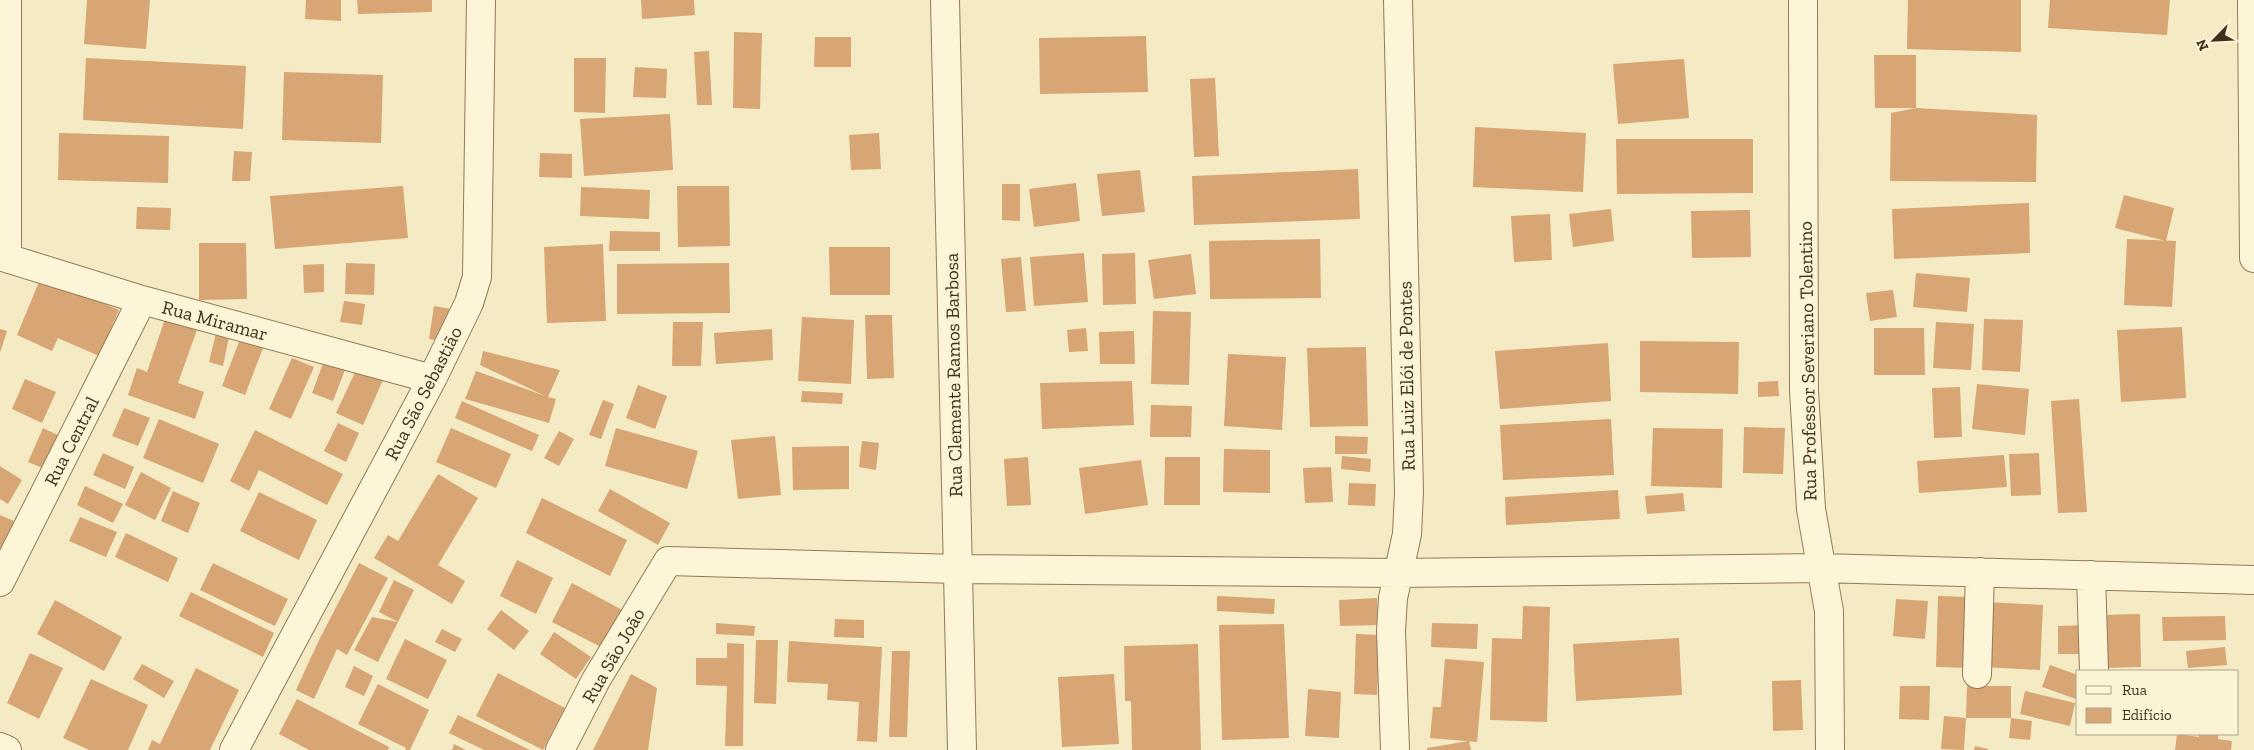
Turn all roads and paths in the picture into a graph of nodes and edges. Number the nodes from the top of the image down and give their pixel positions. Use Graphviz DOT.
graph roads {
  1 [pos="7,0"];
  2 [pos="481,0"];
  3 [pos="945,0"];
  4 [pos="1398,0"];
  5 [pos="1803,0"];
  6 [pos="2252,0"];
  7 [pos="4,257"];
  8 [pos="2254,258"];
  9 [pos="142,300"];
  10 [pos="432,379"];
  11 [pos="1821,568"];
  12 [pos="957,569"];
  13 [pos="1980,572"];
  14 [pos="1398,573"];
  15 [pos="2091,576"];
  16 [pos="2254,580"];
  17 [pos="0,582"];
  18 [pos="2094,670"];
  19 [pos="1977,674"];
  20 [pos="0,747"];
  21 [pos="7,750"];
  22 [pos="234,750"];
  23 [pos="560,750"];
  24 [pos="962,750"];
  25 [pos="1395,750"];
  26 [pos="1830,750"];
  1 -- 7 [label="street"];
  2 -- 10 [label="street, Rua São Sebastião"];
  3 -- 12 [label="street, Rua Clemente Ramos Barbosa"];
  4 -- 14 [label="street, Rua Luiz Elói de Pontes"];
  5 -- 11 [label="street, Rua Professor Severiano Tolentino"];
  6 -- 8 [label="street"];
  7 -- 9 [label="street, Rua Miramar"];
  9 -- 10 [label="street, Rua Miramar"];
  9 -- 17 [label="street, Rua Central"];
  10 -- 22 [label="street, Rua São Sebastião"];
  11 -- 13 [label="street"];
  11 -- 14 [label="street"];
  11 -- 26 [label="street, Rua Professor Severiano Tolentino"];
  12 -- 14 [label="street"];
  12 -- 23 [label="street, Rua São João"];
  12 -- 24 [label="street, Rua Clemente Ramos Barbosa"];
  13 -- 15 [label="street"];
  13 -- 19 [label="street"];
  14 -- 25 [label="street, Rua Luiz Elói de Pontes"];
  15 -- 16 [label="street"];
  15 -- 18 [label="street"];
  20 -- 21 [label="street"];
}
